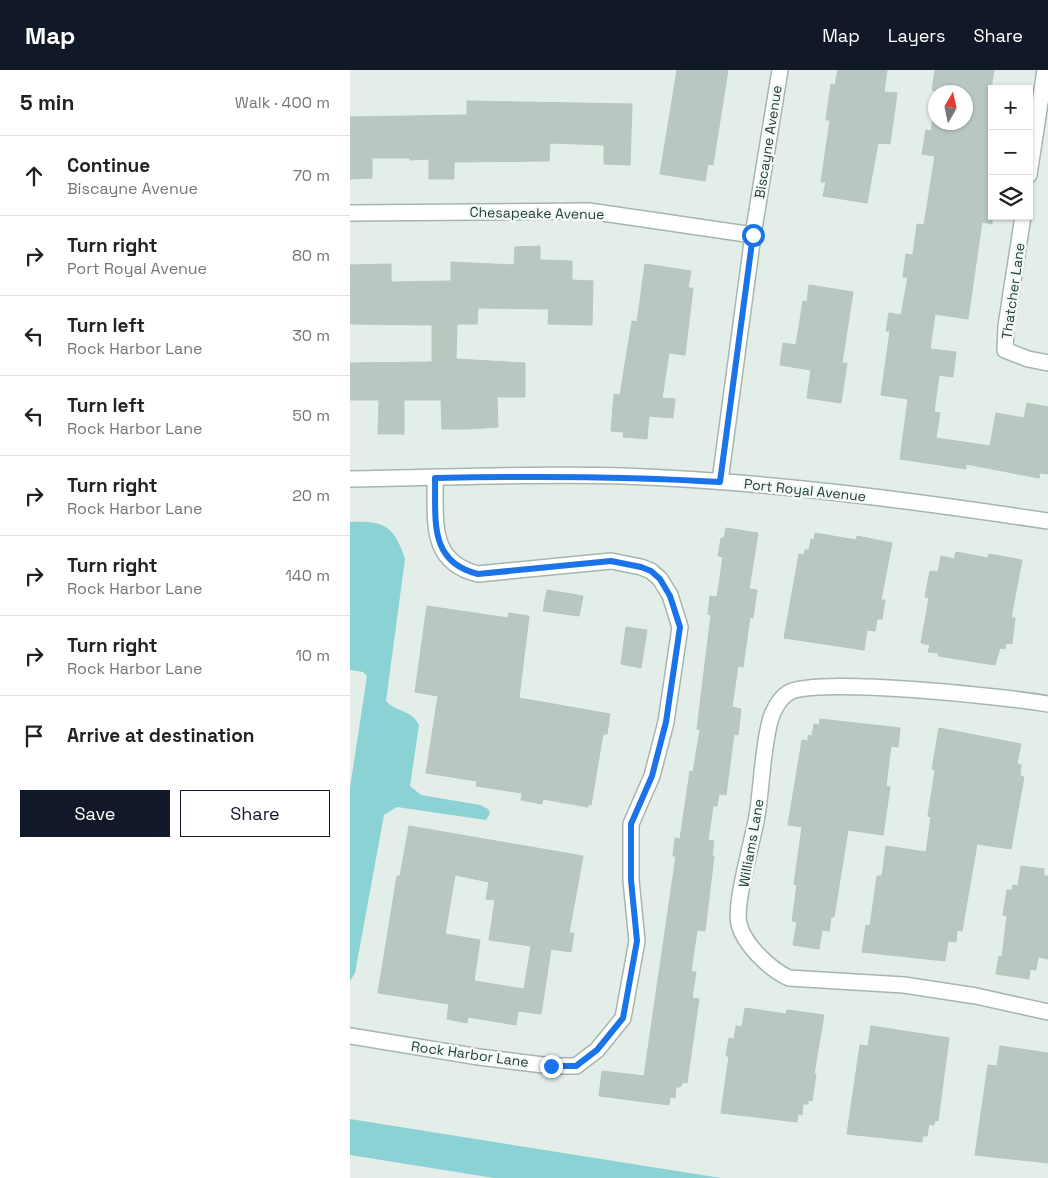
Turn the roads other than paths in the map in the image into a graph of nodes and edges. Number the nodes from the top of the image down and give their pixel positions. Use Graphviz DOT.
graph roads {
  1 [pos="780,70"];
  2 [pos="1045,70"];
  3 [pos="1033,149"];
  4 [pos="350,213"];
  5 [pos="1022,220"];
  6 [pos="753,235"];
  7 [pos="1048,363"];
  8 [pos="435,478"];
  9 [pos="350,480"];
  10 [pos="720,482"];
  11 [pos="1048,521"];
  12 [pos="1048,704"];
  13 [pos="1048,1012"];
  14 [pos="350,1036"];
  1 -- 6 [label="street, Biscayne Avenue"];
  2 -- 3 [label="street"];
  4 -- 6 [label="street, Chesapeake Avenue"];
  5 -- 7 [label="street, Thatcher Lane"];
  6 -- 10 [label="street, Biscayne Avenue"];
  8 -- 9 [label="street, Port Royal Avenue"];
  8 -- 10 [label="street, Port Royal Avenue"];
  8 -- 14 [label="street, Rock Harbor Lane"];
  10 -- 11 [label="street, Port Royal Avenue"];
  12 -- 13 [label="street, Williams Lane"];
}
